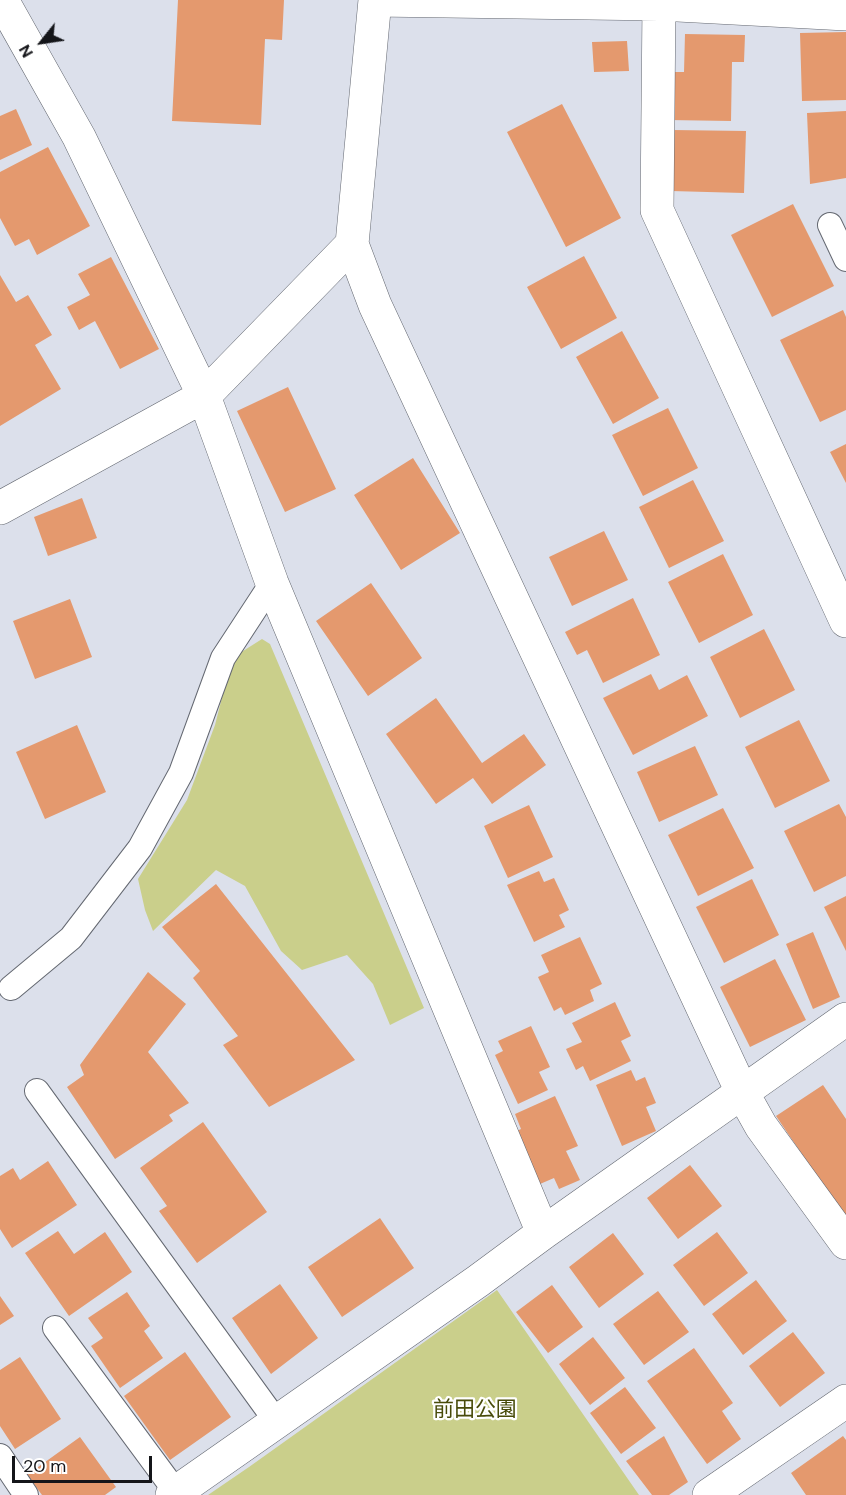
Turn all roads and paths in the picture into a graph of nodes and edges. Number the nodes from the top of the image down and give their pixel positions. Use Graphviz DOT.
graph roads {
  1 [pos="2,0"];
  2 [pos="375,0"];
  3 [pos="658,4"];
  4 [pos="846,14"];
  5 [pos="830,225"];
  6 [pos="352,243"];
  7 [pos="846,259"];
  8 [pos="204,396"];
  9 [pos="0,508"];
  10 [pos="272,584"];
  11 [pos="846,621"];
  12 [pos="11,988"];
  13 [pos="846,1019"];
  14 [pos="37,1091"];
  15 [pos="742,1092"];
  16 [pos="543,1233"];
  17 [pos="846,1243"];
  18 [pos="56,1328"];
  19 [pos="846,1401"];
  20 [pos="276,1421"];
  21 [pos="0,1456"];
  22 [pos="174,1494"];
  23 [pos="26,1495"];
  24 [pos="709,1495"];
  1 -- 8 [label="street"];
  2 -- 3 [label="street"];
  2 -- 6 [label="street"];
  3 -- 4 [label="street"];
  3 -- 11 [label="street"];
  5 -- 7 [label="lane"];
  6 -- 8 [label="street"];
  6 -- 15 [label="street"];
  8 -- 9 [label="street"];
  8 -- 10 [label="street"];
  10 -- 12 [label="lane"];
  10 -- 16 [label="street"];
  13 -- 15 [label="street"];
  14 -- 20 [label="lane"];
  15 -- 16 [label="street"];
  15 -- 17 [label="street"];
  16 -- 20 [label="street"];
  18 -- 22 [label="lane"];
  19 -- 24 [label="street"];
  20 -- 22 [label="street"];
  21 -- 23 [label="lane"];
}
